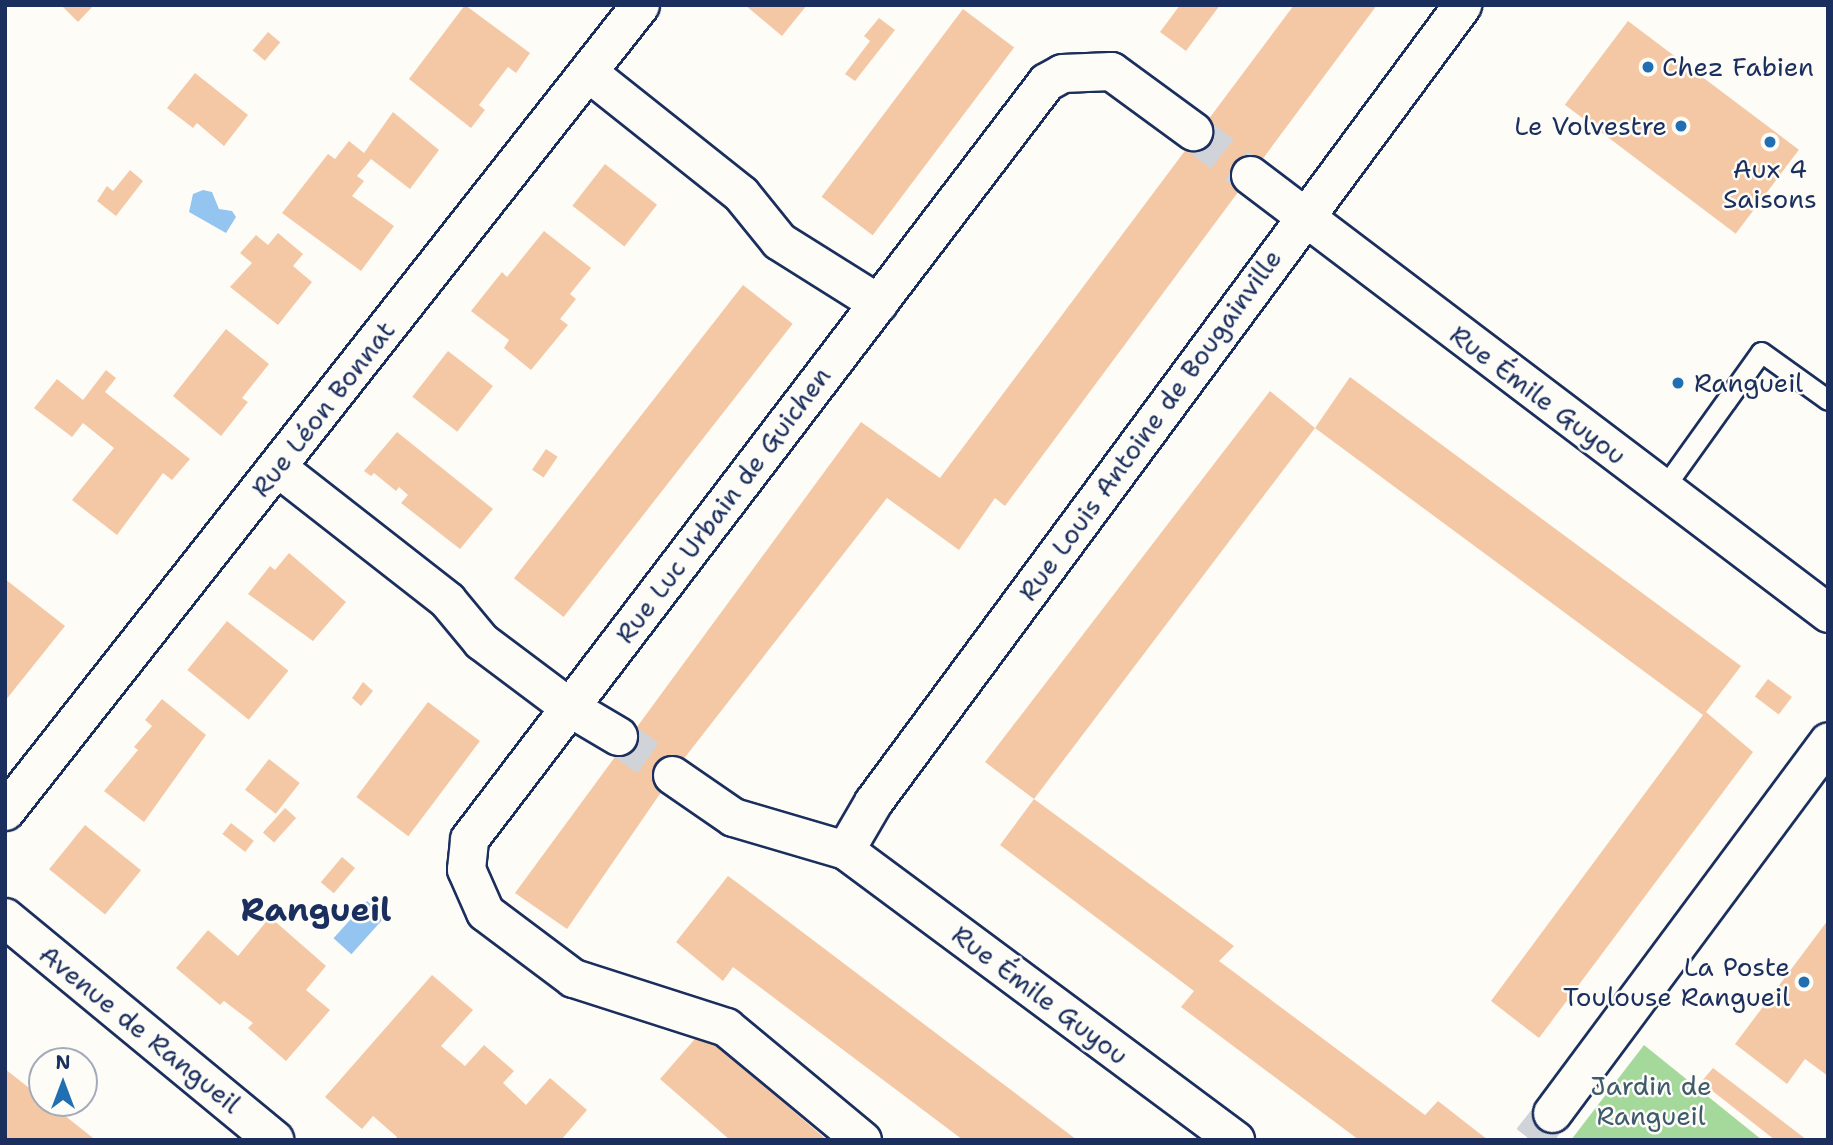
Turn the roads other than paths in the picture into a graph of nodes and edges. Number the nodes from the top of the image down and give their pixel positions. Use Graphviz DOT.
graph roads {
  1 [pos="640,5"];
  2 [pos="1462,5"];
  3 [pos="589,73"];
  4 [pos="1193,131"];
  5 [pos="1250,174"];
  6 [pos="1306,215"];
  7 [pos="878,303"];
  8 [pos="1828,400"];
  9 [pos="277,467"];
  10 [pos="1663,489"];
  11 [pos="1828,613"];
  12 [pos="569,707"];
  13 [pos="618,736"];
  14 [pos="1828,741"];
  15 [pos="672,775"];
  16 [pos="5,811"];
  17 [pos="845,850"];
  18 [pos="5,918"];
  19 [pos="1552,1113"];
  20 [pos="1227,1137"];
  21 [pos="274,1140"];
  22 [pos="862,1140"];
  1 -- 3 [label="street, Rue Léon Bonnat"];
  2 -- 6 [label="street, Rue Louis Antoine de Bougainville"];
  3 -- 7 [label="street"];
  3 -- 9 [label="street, Rue Léon Bonnat"];
  4 -- 7 [label="street, Rue Luc Urbain de Guichen"];
  5 -- 6 [label="street, Rue Émile Guyou"];
  6 -- 10 [label="street, Rue Émile Guyou"];
  6 -- 17 [label="street, Rue Louis Antoine de Bougainville"];
  7 -- 12 [label="street, Rue Luc Urbain de Guichen"];
  8 -- 10 [label="lane"];
  9 -- 12 [label="street"];
  9 -- 16 [label="street, Rue Léon Bonnat"];
  10 -- 11 [label="street, Rue Émile Guyou"];
  12 -- 13 [label="street"];
  12 -- 22 [label="street, Rue Luc Urbain de Guichen"];
  14 -- 19 [label="street"];
  15 -- 17 [label="street"];
  17 -- 20 [label="street, Rue Émile Guyou"];
  18 -- 21 [label="street, Avenue de Rangueil"];
}
